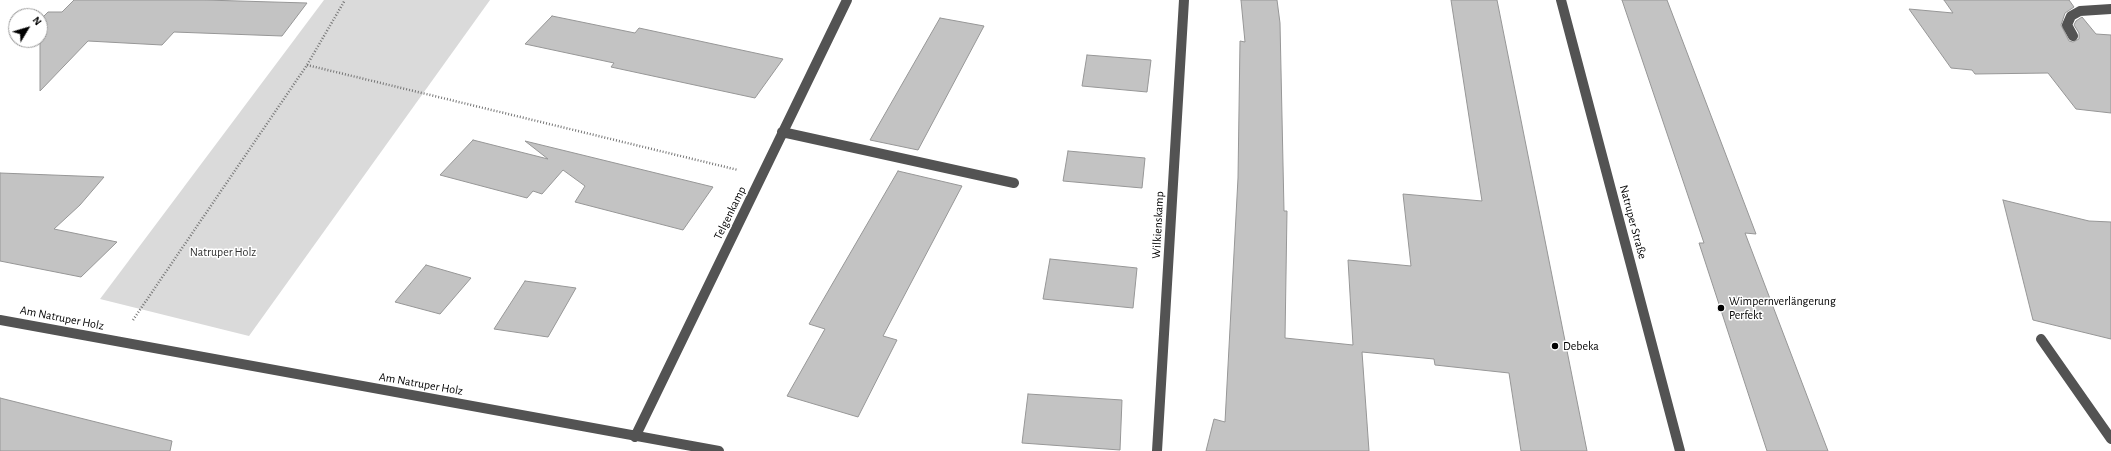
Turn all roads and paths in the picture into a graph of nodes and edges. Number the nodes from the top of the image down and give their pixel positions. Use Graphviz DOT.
graph roads {
  1 [pos="346,0"];
  2 [pos="847,0"];
  3 [pos="1184,0"];
  4 [pos="1561,0"];
  5 [pos="2111,9"];
  6 [pos="2073,36"];
  7 [pos="307,65"];
  8 [pos="782,132"];
  9 [pos="762,176"];
  10 [pos="1014,182"];
  11 [pos="0,320"];
  12 [pos="2041,339"];
  13 [pos="119,342"];
  14 [pos="636,436"];
  15 [pos="2111,439"];
  16 [pos="719,451"];
  17 [pos="1157,451"];
  18 [pos="1680,451"];
  1 -- 7 [label="path"];
  2 -- 8 [label="street, Telgenkamp"];
  3 -- 17 [label="street, Wilkienskamp"];
  4 -- 18 [label="street, Natruper Straße"];
  5 -- 6 [label="street"];
  7 -- 9 [label="path"];
  7 -- 13 [label="path"];
  8 -- 9 [label="street, Telgenkamp"];
  8 -- 10 [label="street"];
  9 -- 14 [label="street, Telgenkamp"];
  11 -- 13 [label="street, Am Natruper Holz"];
  12 -- 15 [label="street"];
  13 -- 14 [label="street, Am Natruper Holz"];
  14 -- 16 [label="street, Am Natruper Holz"];
}
